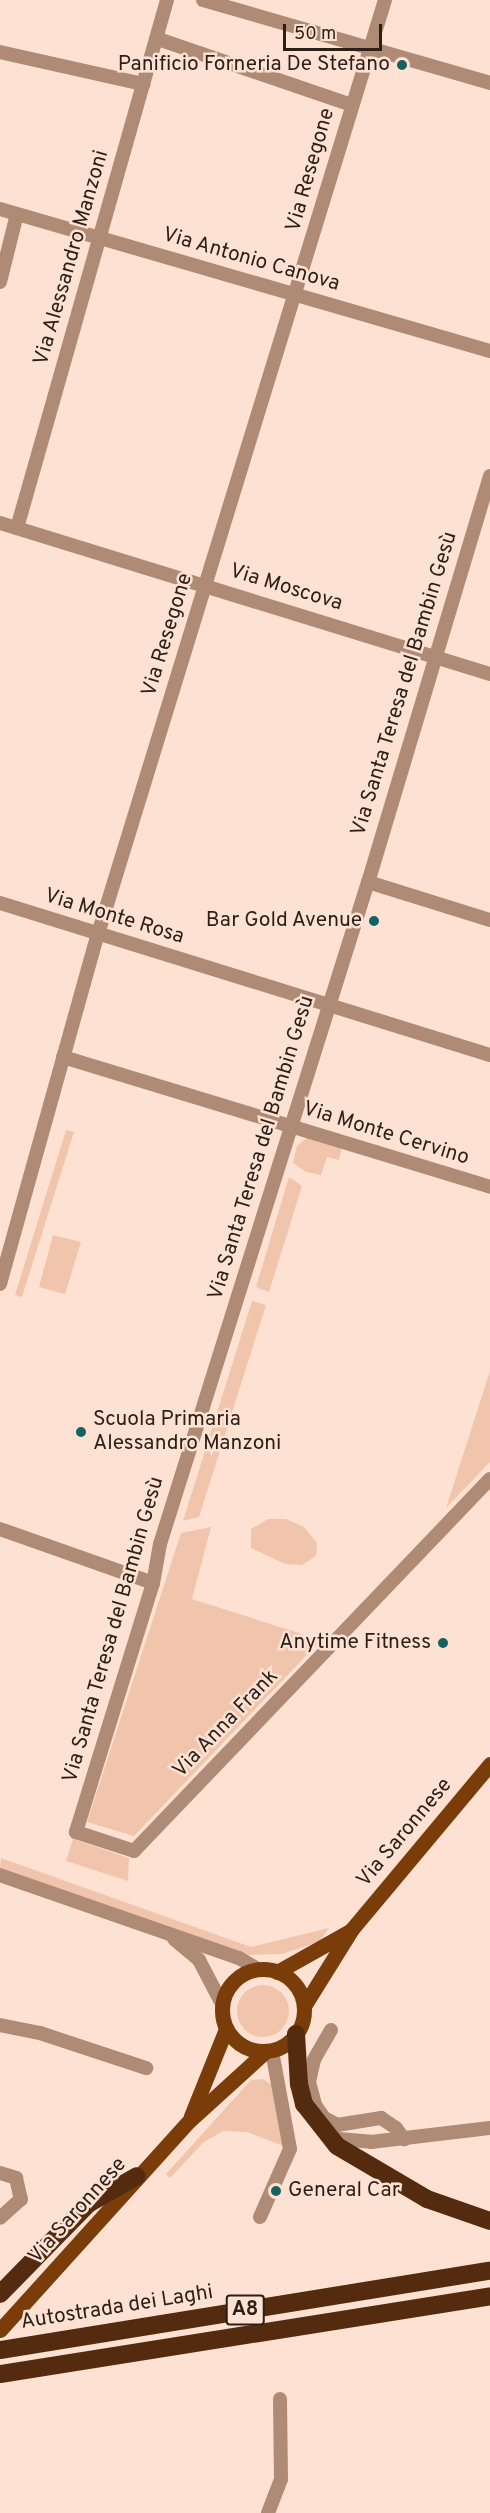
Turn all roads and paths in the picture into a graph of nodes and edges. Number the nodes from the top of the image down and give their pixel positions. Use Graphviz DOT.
graph roads {
  1 [pos="167,0"];
  2 [pos="203,0"];
  3 [pos="385,0"];
  4 [pos="158,39"];
  5 [pos="369,47"];
  6 [pos="0,52"];
  7 [pos="490,83"];
  8 [pos="143,84"];
  9 [pos="352,105"];
  10 [pos="0,209"];
  11 [pos="17,214"];
  12 [pos="99,238"];
  13 [pos="0,282"];
  14 [pos="296,296"];
  15 [pos="490,351"];
  16 [pos="490,476"];
  17 [pos="0,523"];
  18 [pos="17,528"];
  19 [pos="205,586"];
  20 [pos="436,656"];
  21 [pos="490,674"];
  22 [pos="368,882"];
  23 [pos="0,903"];
  24 [pos="490,920"];
  25 [pos="98,934"];
  26 [pos="328,1007"];
  27 [pos="490,1054"];
  28 [pos="63,1057"];
  29 [pos="291,1127"];
  30 [pos="490,1187"];
  31 [pos="0,1284"];
  32 [pos="490,1479"];
  33 [pos="0,1529"];
  34 [pos="153,1583"];
  35 [pos="490,1764"];
  36 [pos="76,1832"];
  37 [pos="0,1875"];
  38 [pos="352,1929"];
  39 [pos="172,1937"];
  40 [pos="258,1969"];
  41 [pos="277,1972"];
  42 [pos="222,2004"];
  43 [pos="303,2006"];
  44 [pos="0,2025"];
  45 [pos="226,2029"];
  46 [pos="331,2030"];
  47 [pos="296,2034"];
  48 [pos="269,2051"];
  49 [pos="146,2068"];
  50 [pos="189,2121"];
  51 [pos="490,2128"];
  52 [pos="321,2130"];
  53 [pos="404,2139"];
  54 [pos="0,2173"];
  55 [pos="137,2176"];
  56 [pos="260,2217"];
  57 [pos="0,2218"];
  58 [pos="490,2221"];
  59 [pos="490,2271"];
  60 [pos="0,2294"];
  61 [pos="490,2296"];
  62 [pos="0,2330"];
  63 [pos="0,2350"];
  64 [pos="0,2373"];
  65 [pos="280,2400"];
  66 [pos="268,2513"];
  1 -- 4 [label="street, Via Alessandro Manzoni"];
  2 -- 5 [label="street"];
  3 -- 5 [label="street, Via Resegone"];
  4 -- 8 [label="street, Via Alessandro Manzoni"];
  4 -- 9 [label="street"];
  5 -- 7 [label="street"];
  5 -- 9 [label="street, Via Resegone"];
  6 -- 8 [label="street"];
  8 -- 12 [label="street, Via Alessandro Manzoni"];
  9 -- 14 [label="street, Via Resegone"];
  10 -- 11 [label="street, Via Antonio Canova"];
  11 -- 12 [label="street, Via Antonio Canova"];
  11 -- 13 [label="street"];
  12 -- 14 [label="street, Via Antonio Canova"];
  12 -- 18 [label="street, Via Alessandro Manzoni"];
  14 -- 15 [label="street, Via Antonio Canova"];
  14 -- 19 [label="street, Via Resegone"];
  16 -- 20 [label="street, Via Santa Teresa del Bambin Gesù"];
  17 -- 18 [label="street, Via Moscova"];
  18 -- 19 [label="street, Via Moscova"];
  19 -- 20 [label="street, Via Moscova"];
  19 -- 25 [label="street, Via Resegone"];
  20 -- 21 [label="street, Via Moscova"];
  20 -- 22 [label="street, Via Santa Teresa del Bambin Gesù"];
  22 -- 24 [label="street"];
  22 -- 26 [label="street, Via Santa Teresa del Bambin Gesù"];
  23 -- 25 [label="street, Via Monte Rosa"];
  25 -- 26 [label="street, Via Monte Rosa"];
  25 -- 28 [label="street, Via Resegone"];
  26 -- 27 [label="street, Via Monte Rosa"];
  26 -- 29 [label="street, Via Santa Teresa del Bambin Gesù"];
  28 -- 29 [label="street, Via Monte Cervino"];
  28 -- 31 [label="street, Via Resegone"];
  29 -- 30 [label="street, Via Monte Cervino"];
  29 -- 34 [label="street, Via Santa Teresa del Bambin Gesù"];
  32 -- 36 [label="street, Via Anna Frank"];
  33 -- 34 [label="street"];
  34 -- 36 [label="street, Via Santa Teresa del Bambin Gesù"];
  35 -- 38 [label="main road, Via Saronnese"];
  37 -- 39 [label="street"];
  38 -- 41 [label="main road, Via Saronnese"];
  38 -- 43 [label="main road, Via Saronnese"];
  39 -- 40 [label="street"];
  39 -- 42 [label="street"];
  40 -- 41 [label="main road"];
  40 -- 42 [label="main road"];
  41 -- 43 [label="main road"];
  42 -- 45 [label="main road"];
  43 -- 47 [label="main road, Via Saronnese"];
  44 -- 49 [label="street"];
  45 -- 48 [label="main road"];
  45 -- 50 [label="main road, Via Saronnese"];
  46 -- 53 [label="street"];
  47 -- 48 [label="main road, Via Saronnese"];
  47 -- 52 [label="highway"];
  48 -- 50 [label="main road, Via Saronnese"];
  48 -- 56 [label="street"];
  50 -- 55 [label="main road, Via Saronnese"];
  51 -- 53 [label="street"];
  52 -- 53 [label="street"];
  52 -- 58 [label="highway"];
  54 -- 57 [label="street"];
  55 -- 60 [label="highway"];
  55 -- 62 [label="main road, Via Saronnese"];
  59 -- 63 [label="highway, Autostrada dei Laghi / A8"];
  61 -- 64 [label="highway, A8"];
  65 -- 66 [label="street"];
}
